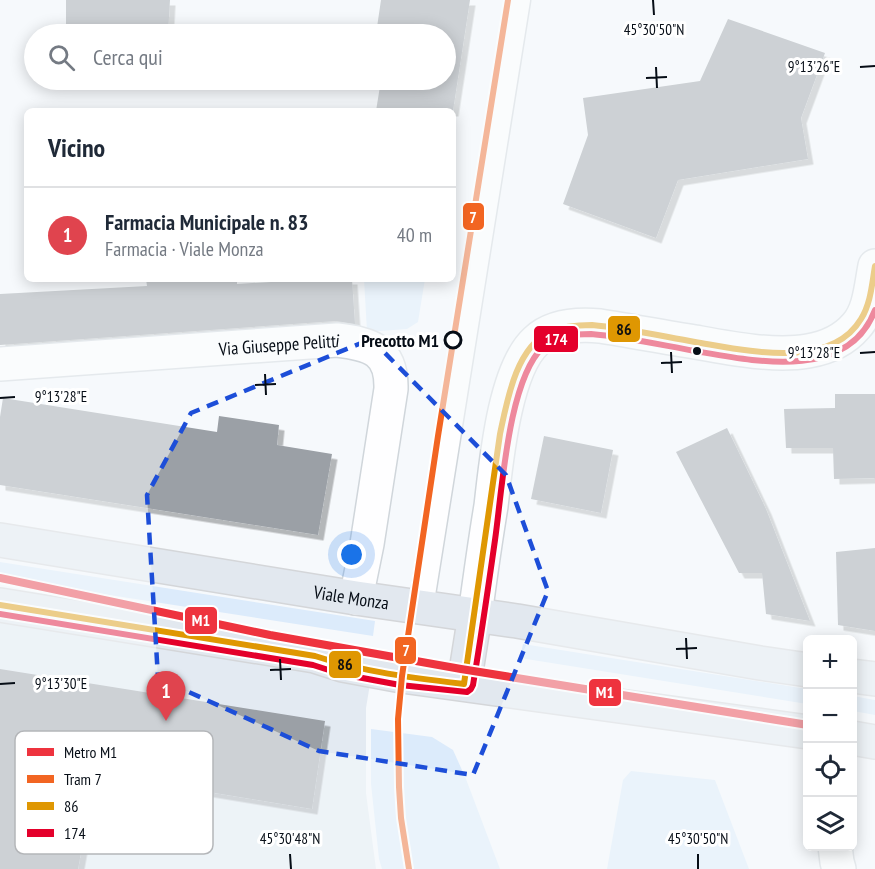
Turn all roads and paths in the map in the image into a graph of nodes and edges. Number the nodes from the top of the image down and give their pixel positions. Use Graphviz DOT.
graph roads {
  1 [pos="518,0"];
  2 [pos="875,266"];
  3 [pos="0,364"];
  4 [pos="0,540"];
  5 [pos="356,598"];
  6 [pos="0,606"];
  7 [pos="421,607"];
  8 [pos="475,615"];
  9 [pos="803,669"];
  10 [pos="857,677"];
  11 [pos="875,679"];
  12 [pos="465,684"];
  13 [pos="803,731"];
  14 [pos="857,739"];
  15 [pos="875,742"];
  16 [pos="836,851"];
  17 [pos="839,869"];
  1 -- 7 [label="lane"];
  2 -- 8 [label="street"];
  3 -- 5 [label="street, Via Giuseppe Pelitti"];
  4 -- 5 [label="main road, Viale Monza"];
  5 -- 7 [label="main road, Viale Monza"];
  6 -- 12 [label="main road"];
  7 -- 8 [label="main road, Viale Monza"];
  8 -- 9 [label="main road, Viale Monza"];
  8 -- 12 [label="main road"];
  10 -- 11 [label="main road"];
  12 -- 13 [label="main road"];
  14 -- 15 [label="main road"];
  16 -- 17 [label="street"];
}
